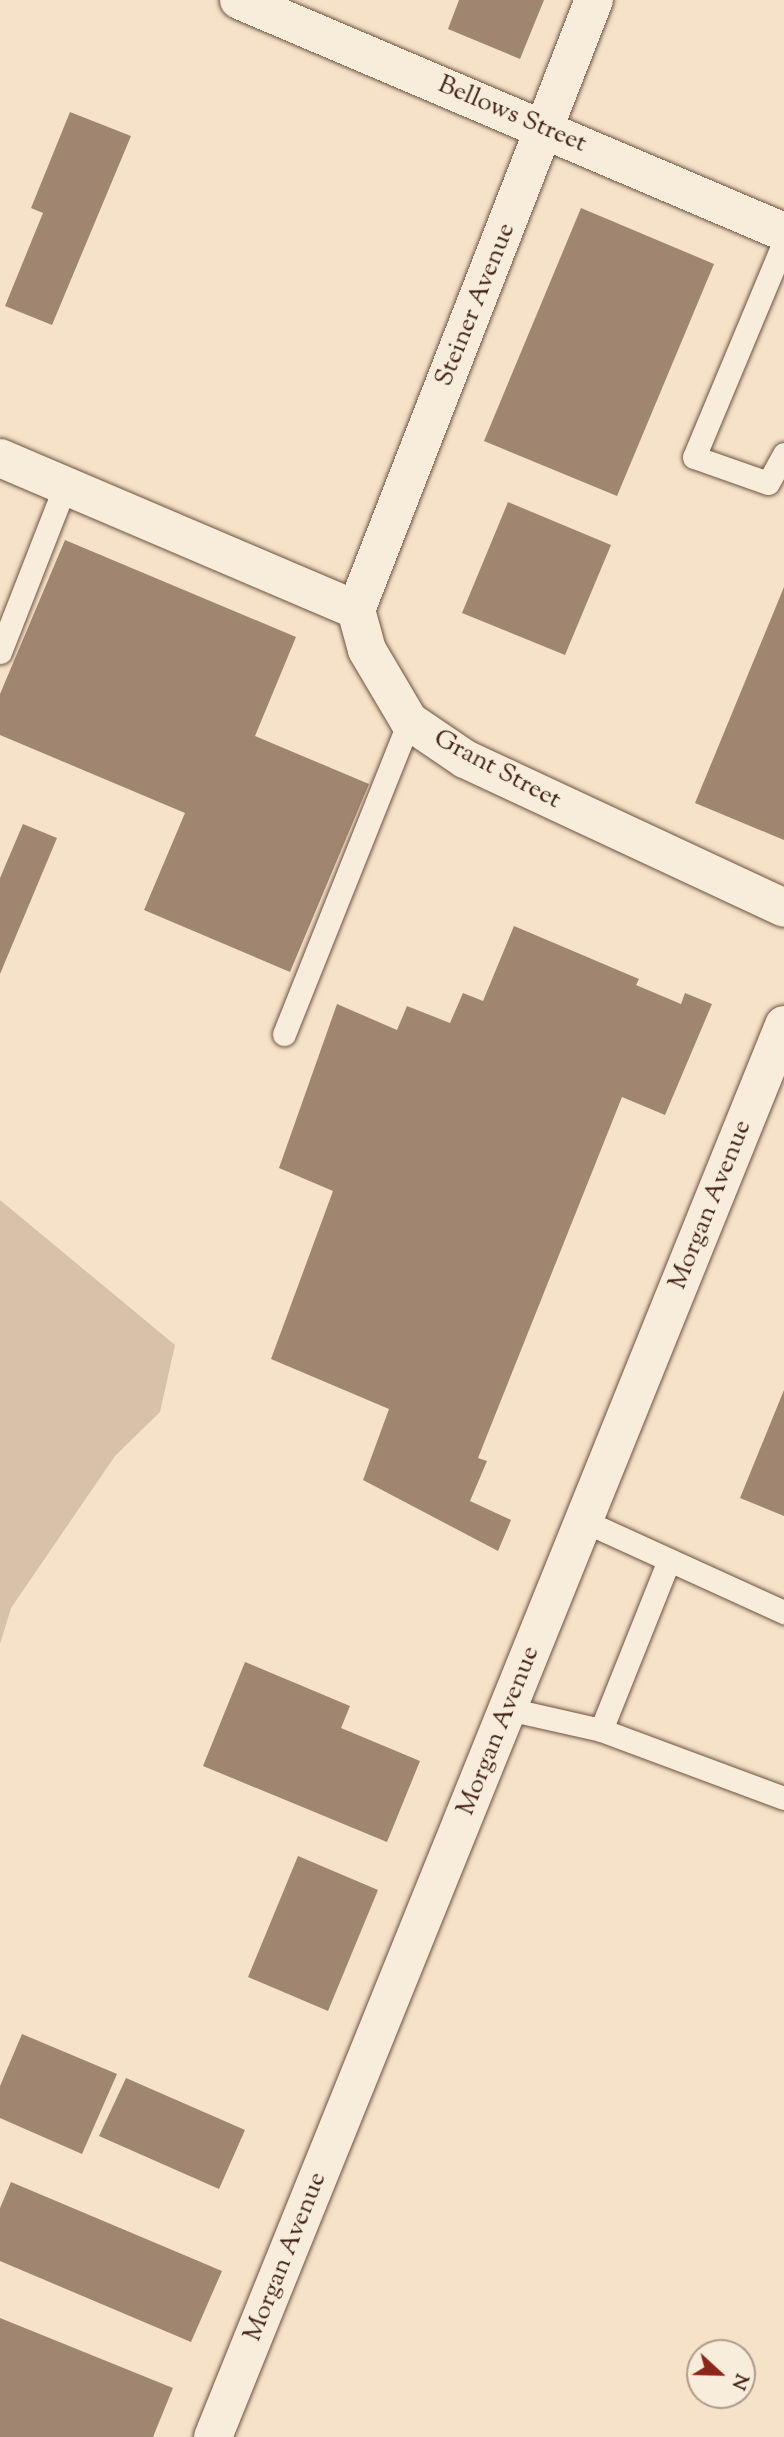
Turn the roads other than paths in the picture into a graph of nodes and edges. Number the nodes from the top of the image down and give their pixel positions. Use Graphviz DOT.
graph roads {
  1 [pos="239,0"];
  2 [pos="594,0"];
  3 [pos="545,129"];
  4 [pos="784,232"];
  5 [pos="784,242"];
  6 [pos="784,454"];
  7 [pos="0,458"];
  8 [pos="65,486"];
  9 [pos="356,610"];
  10 [pos="0,652"];
  11 [pos="409,721"];
  12 [pos="784,908"];
  13 [pos="784,1025"];
  14 [pos="284,1034"];
  15 [pos="584,1521"];
  16 [pos="669,1560"];
  17 [pos="784,1612"];
  18 [pos="508,1709"];
  19 [pos="601,1730"];
  20 [pos="784,1798"];
  21 [pos="213,2437"];
  1 -- 3 [label="street, Bellows Street"];
  2 -- 3 [label="street, Steiner Avenue"];
  3 -- 4 [label="street, Bellows Street"];
  3 -- 9 [label="street, Steiner Avenue"];
  5 -- 6 [label="lane"];
  7 -- 8 [label="street"];
  8 -- 9 [label="street"];
  8 -- 10 [label="lane"];
  9 -- 11 [label="street, Grant Street"];
  11 -- 12 [label="street, Grant Street"];
  11 -- 14 [label="lane"];
  13 -- 15 [label="street, Morgan Avenue"];
  15 -- 16 [label="lane"];
  15 -- 18 [label="street, Morgan Avenue"];
  16 -- 17 [label="lane"];
  16 -- 19 [label="lane"];
  18 -- 19 [label="lane"];
  18 -- 21 [label="street, Morgan Avenue"];
  19 -- 20 [label="lane"];
}
